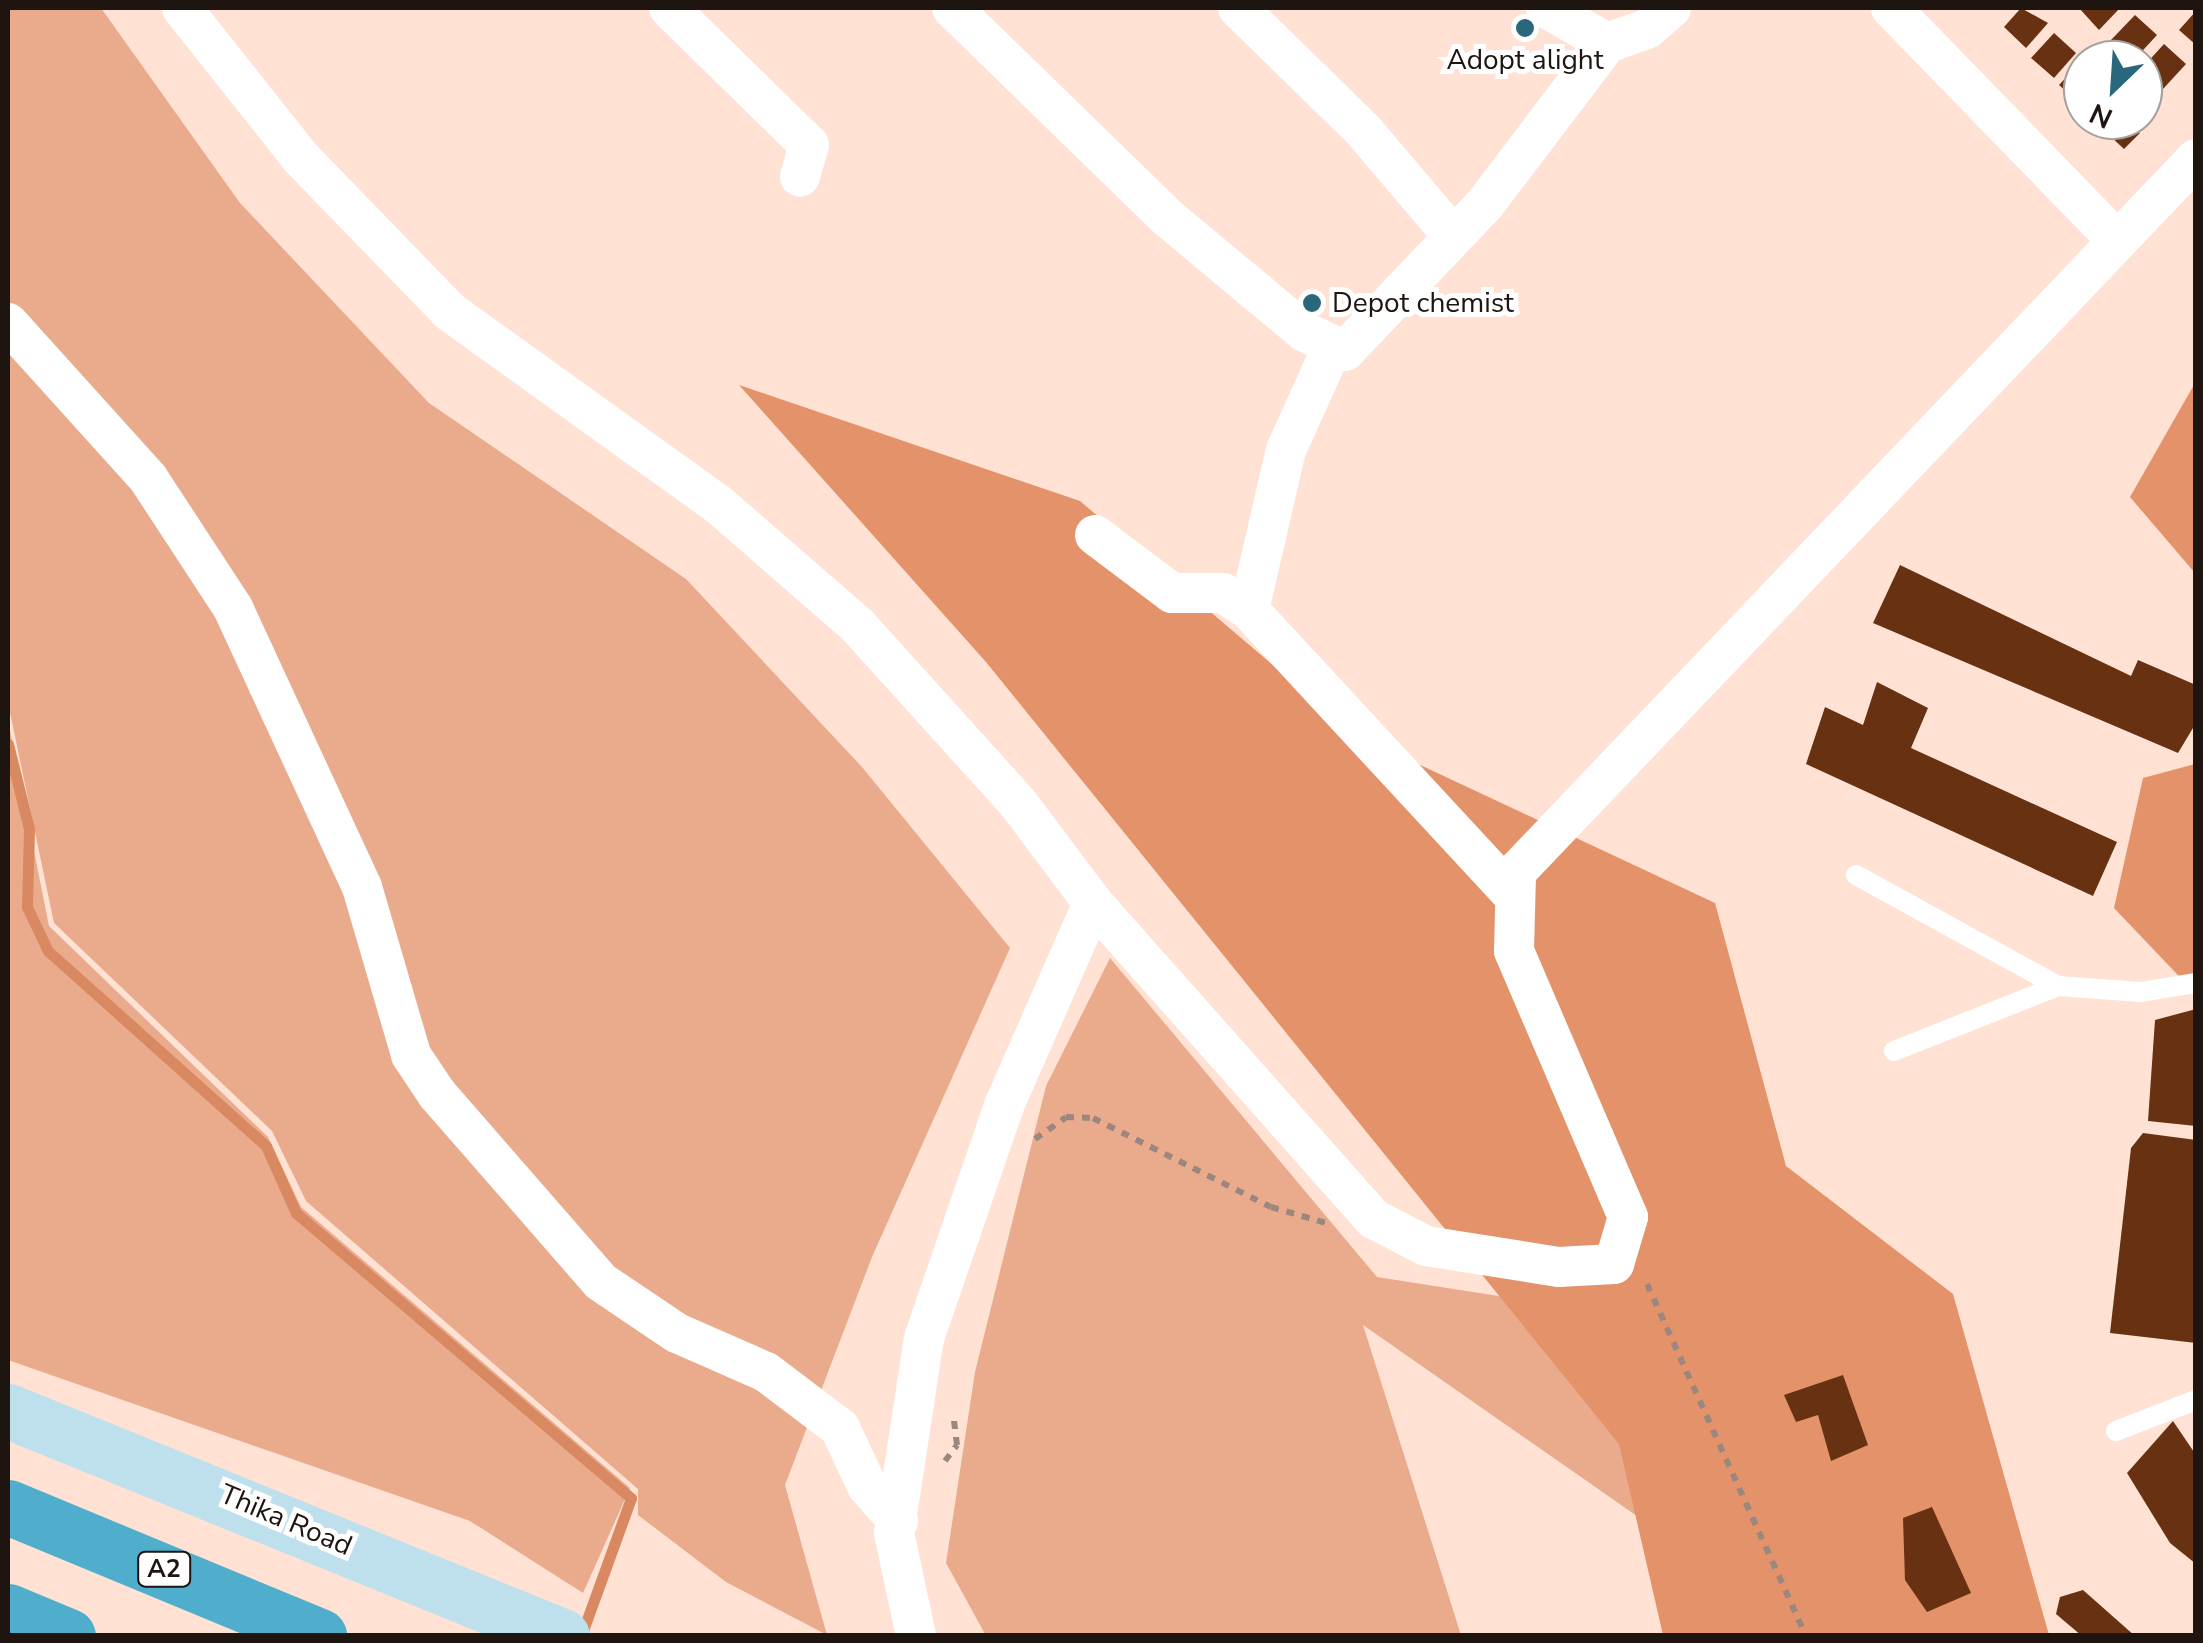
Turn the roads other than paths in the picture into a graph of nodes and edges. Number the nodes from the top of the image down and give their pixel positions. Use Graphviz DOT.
graph roads {
  1 [pos="182,8"];
  2 [pos="669,8"];
  3 [pos="952,8"];
  4 [pos="1238,8"];
  5 [pos="1546,8"];
  6 [pos="1672,8"];
  7 [pos="1892,8"];
  8 [pos="1607,42"];
  9 [pos="2196,158"];
  10 [pos="800,177"];
  11 [pos="1453,236"];
  12 [pos="2116,239"];
  13 [pos="8,323"];
  14 [pos="1332,348"];
  15 [pos="1095,535"];
  16 [pos="1249,610"];
  17 [pos="1856,875"];
  18 [pos="1512,894"];
  19 [pos="1093,903"];
  20 [pos="2196,982"];
  21 [pos="2058,986"];
  22 [pos="1894,1051"];
  23 [pos="2196,1400"];
  24 [pos="8,1412"];
  25 [pos="2116,1431"];
  26 [pos="898,1506"];
  27 [pos="8,1507"];
  28 [pos="8,1611"];
  29 [pos="538,1625"];
  30 [pos="68,1636"];
  31 [pos="319,1636"];
  32 [pos="916,1636"];
  1 -- 19 [label="street"];
  2 -- 10 [label="street"];
  3 -- 14 [label="street"];
  4 -- 11 [label="street"];
  5 -- 8 [label="street"];
  6 -- 8 [label="street"];
  7 -- 12 [label="street"];
  8 -- 11 [label="street"];
  9 -- 12 [label="street"];
  11 -- 14 [label="street"];
  12 -- 18 [label="street"];
  13 -- 26 [label="street"];
  14 -- 16 [label="street"];
  15 -- 16 [label="street"];
  16 -- 18 [label="street"];
  17 -- 21 [label="lane"];
  18 -- 19 [label="street"];
  19 -- 26 [label="street"];
  20 -- 21 [label="lane"];
  21 -- 22 [label="lane"];
  23 -- 25 [label="lane"];
  24 -- 29 [label="main road, Thika Road"];
  26 -- 32 [label="street"];
  27 -- 31 [label="highway, A2"];
  28 -- 30 [label="highway"];
}
